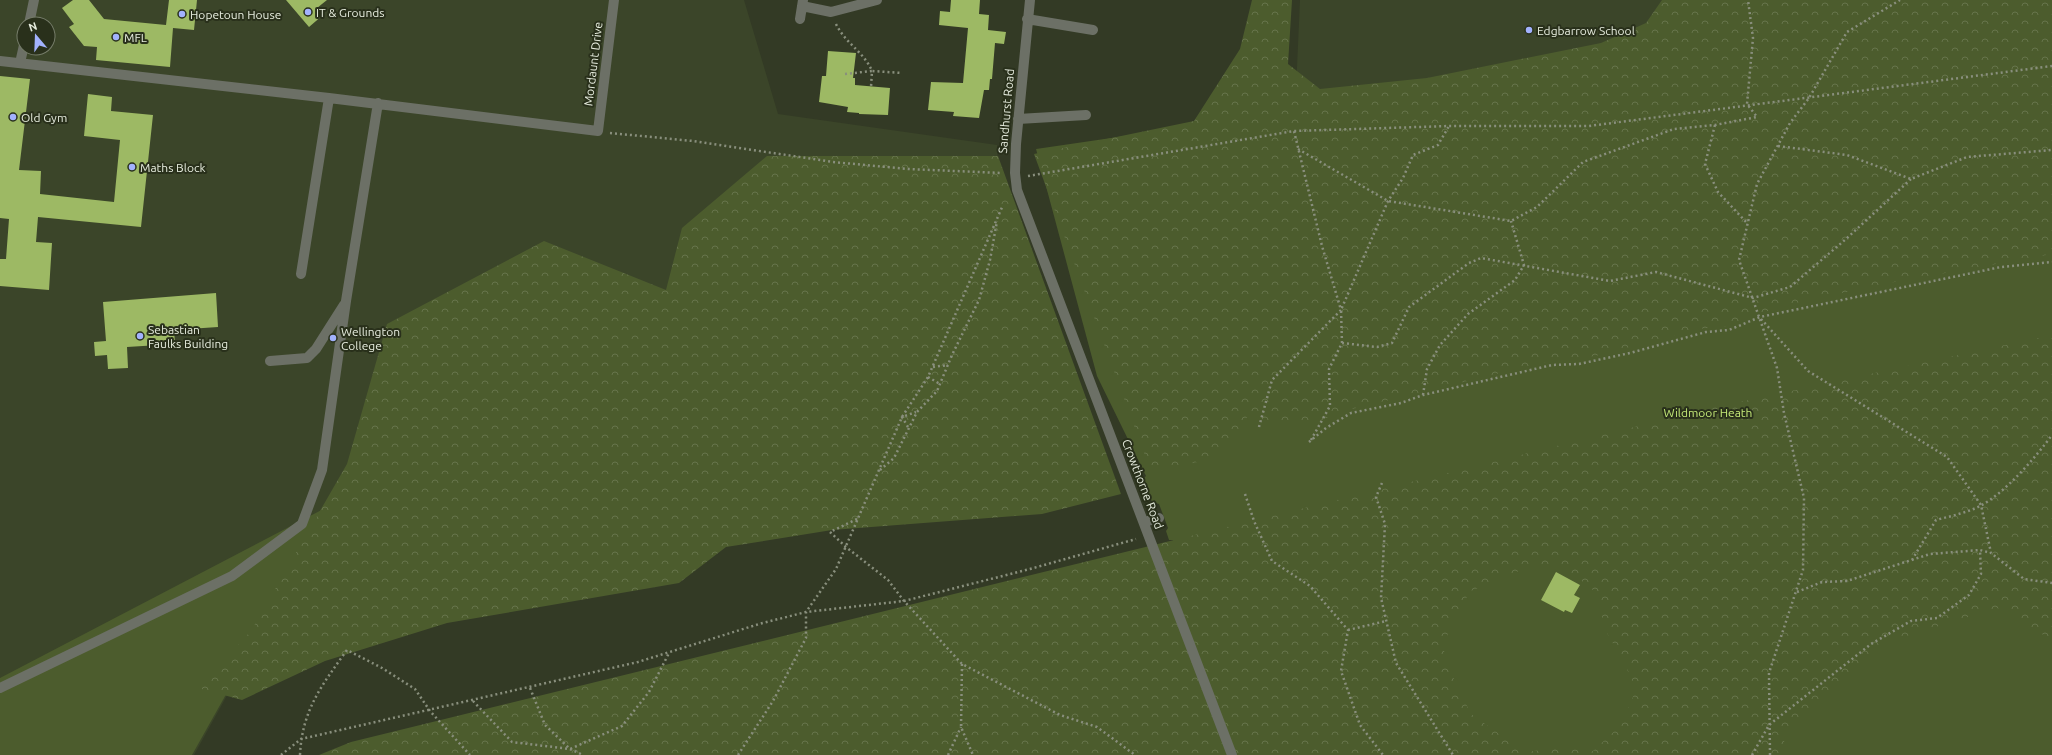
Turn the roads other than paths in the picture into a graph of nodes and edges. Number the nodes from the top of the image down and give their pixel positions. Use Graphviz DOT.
graph roads {
  1 [pos="34,0"];
  2 [pos="614,0"];
  3 [pos="877,0"];
  4 [pos="1030,0"];
  5 [pos="802,3"];
  6 [pos="31,16"];
  7 [pos="800,19"];
  8 [pos="1027,19"];
  9 [pos="1093,30"];
  10 [pos="22,56"];
  11 [pos="0,61"];
  12 [pos="20,64"];
  13 [pos="329,98"];
  14 [pos="378,103"];
  15 [pos="1086,115"];
  16 [pos="1018,119"];
  17 [pos="1028,222"];
  18 [pos="301,274"];
  19 [pos="346,301"];
  20 [pos="270,360"];
  21 [pos="1159,518"];
  22 [pos="1144,522"];
  23 [pos="0,688"];
  24 [pos="1232,755"];
  1 -- 6 [label="street"];
  2 -- 14 [label="street, Mordaunt Drive"];
  3 -- 5 [label="street"];
  4 -- 8 [label="street, Sandhurst Road"];
  5 -- 7 [label="street"];
  8 -- 9 [label="street"];
  8 -- 16 [label="street, Sandhurst Road"];
  10 -- 12 [label="street"];
  11 -- 12 [label="street"];
  12 -- 13 [label="street"];
  13 -- 14 [label="street"];
  13 -- 18 [label="street"];
  14 -- 19 [label="street"];
  15 -- 16 [label="street"];
  16 -- 17 [label="street, Sandhurst Road"];
  17 -- 22 [label="street, Crowthorne Road"];
  19 -- 20 [label="street"];
  19 -- 23 [label="street"];
  21 -- 22 [label="street"];
  22 -- 24 [label="street, Crowthorne Road"];
}
